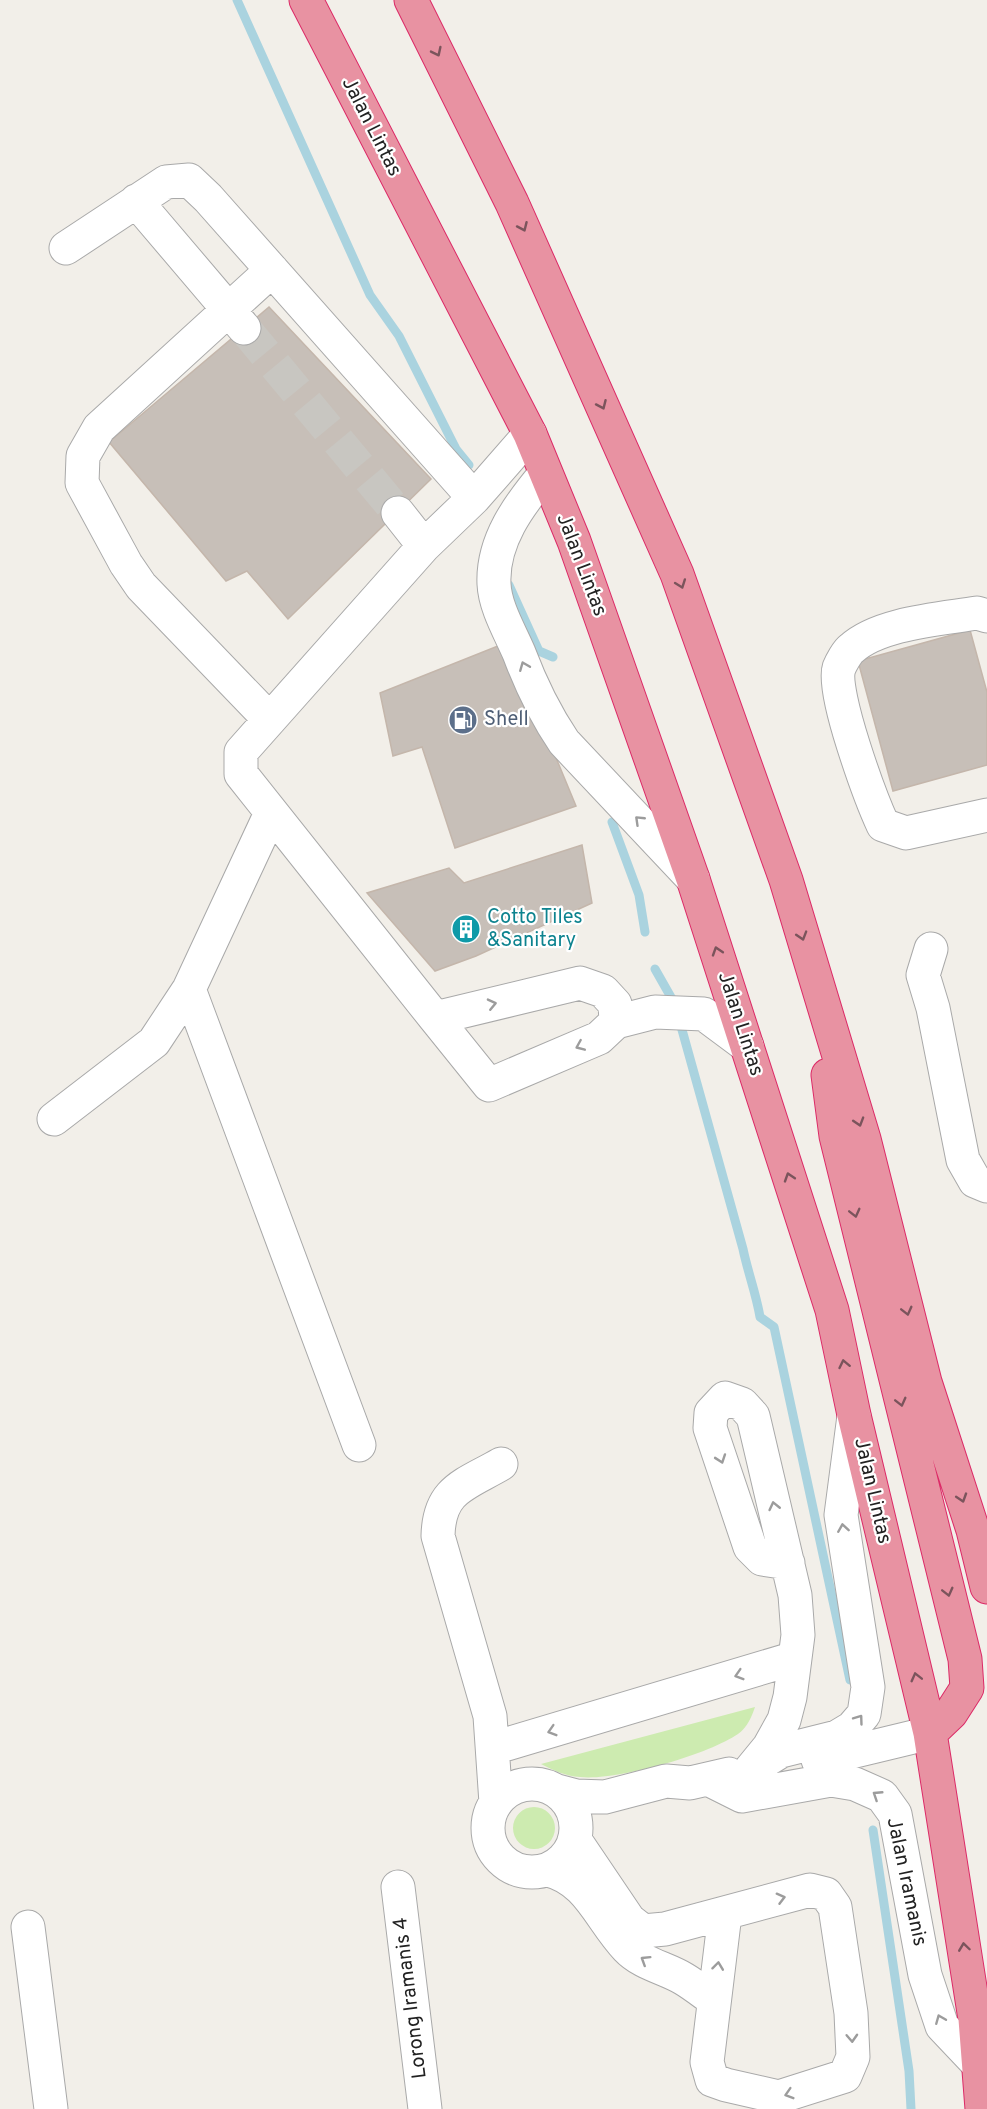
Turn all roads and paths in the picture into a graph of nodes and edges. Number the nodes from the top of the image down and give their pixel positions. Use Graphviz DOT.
graph roads {
  1 [pos="306,0"];
  2 [pos="411,0"];
  3 [pos="136,201"];
  4 [pos="66,248"];
  5 [pos="272,270"];
  6 [pos="236,319"];
  7 [pos="530,435"];
  8 [pos="545,474"];
  9 [pos="474,498"];
  10 [pos="398,513"];
  11 [pos="424,546"];
  12 [pos="987,616"];
  13 [pos="269,719"];
  14 [pos="271,813"];
  15 [pos="987,815"];
  16 [pos="693,879"];
  17 [pos="931,949"];
  18 [pos="189,989"];
  19 [pos="818,990"];
  20 [pos="435,1018"];
  21 [pos="616,1022"];
  22 [pos="747,1046"];
  23 [pos="54,1119"];
  24 [pos="987,1186"];
  25 [pos="854,1415"];
  26 [pos="359,1445"];
  27 [pos="501,1464"];
  28 [pos="788,1563"];
  29 [pos="987,1587"];
  30 [pos="795,1658"];
  31 [pos="490,1716"];
  32 [pos="930,1733"];
  33 [pos="507,1744"];
  34 [pos="751,1769"];
  35 [pos="699,1781"];
  36 [pos="544,1787"];
  37 [pos="496,1803"];
  38 [pos="575,1838"];
  39 [pos="548,1869"];
  40 [pos="398,1887"];
  41 [pos="725,1914"];
  42 [pos="28,1927"];
  43 [pos="714,2000"];
  44 [pos="977,2063"];
  45 [pos="51,2109"];
  46 [pos="425,2109"];
  47 [pos="982,2109"];
  1 -- 7 [label="highway, Jalan Lintas"];
  2 -- 19 [label="highway, one-way"];
  3 -- 4 [label="street"];
  3 -- 5 [label="street"];
  3 -- 6 [label="street"];
  5 -- 6 [label="street"];
  5 -- 9 [label="street"];
  6 -- 13 [label="street"];
  7 -- 8 [label="highway, Jalan Lintas"];
  7 -- 9 [label="street"];
  8 -- 16 [label="highway, Jalan Lintas"];
  16 -- 8 [label="street, one-way"];
  9 -- 11 [label="street"];
  10 -- 11 [label="street"];
  11 -- 13 [label="street"];
  12 -- 15 [label="street"];
  13 -- 14 [label="street"];
  14 -- 18 [label="street"];
  14 -- 20 [label="street"];
  22 -- 16 [label="highway, Jalan Lintas, one-way"];
  17 -- 24 [label="street"];
  18 -- 23 [label="street"];
  18 -- 26 [label="street"];
  19 -- 29 [label="highway, one-way"];
  19 -- 32 [label="highway, one-way"];
  20 -- 21 [label="street, one-way"];
  21 -- 20 [label="street, one-way"];
  21 -- 22 [label="street"];
  25 -- 22 [label="highway, Jalan Lintas, one-way"];
  32 -- 25 [label="highway, Jalan Lintas, one-way"];
  34 -- 25 [label="street, one-way"];
  27 -- 31 [label="street"];
  28 -- 30 [label="street"];
  30 -- 33 [label="street, one-way"];
  30 -- 34 [label="street"];
  31 -- 33 [label="street"];
  31 -- 37 [label="street"];
  32 -- 34 [label="street"];
  44 -- 32 [label="highway, Jalan Lintas, one-way"];
  33 -- 36 [label="street"];
  34 -- 35 [label="street"];
  35 -- 36 [label="street"];
  35 -- 38 [label="street"];
  44 -- 35 [label="street, Jalan Iramanis, one-way"];
  36 -- 37 [label="street"];
  36 -- 38 [label="street"];
  37 -- 39 [label="street"];
  38 -- 39 [label="street"];
  38 -- 41 [label="street"];
  43 -- 39 [label="street, one-way"];
  40 -- 46 [label="street, Lorong Iramanis 4"];
  43 -- 41 [label="street, one-way"];
  41 -- 43 [label="street, one-way"];
  42 -- 45 [label="street"];
  44 -- 47 [label="highway, Jalan Lintas"];
}
